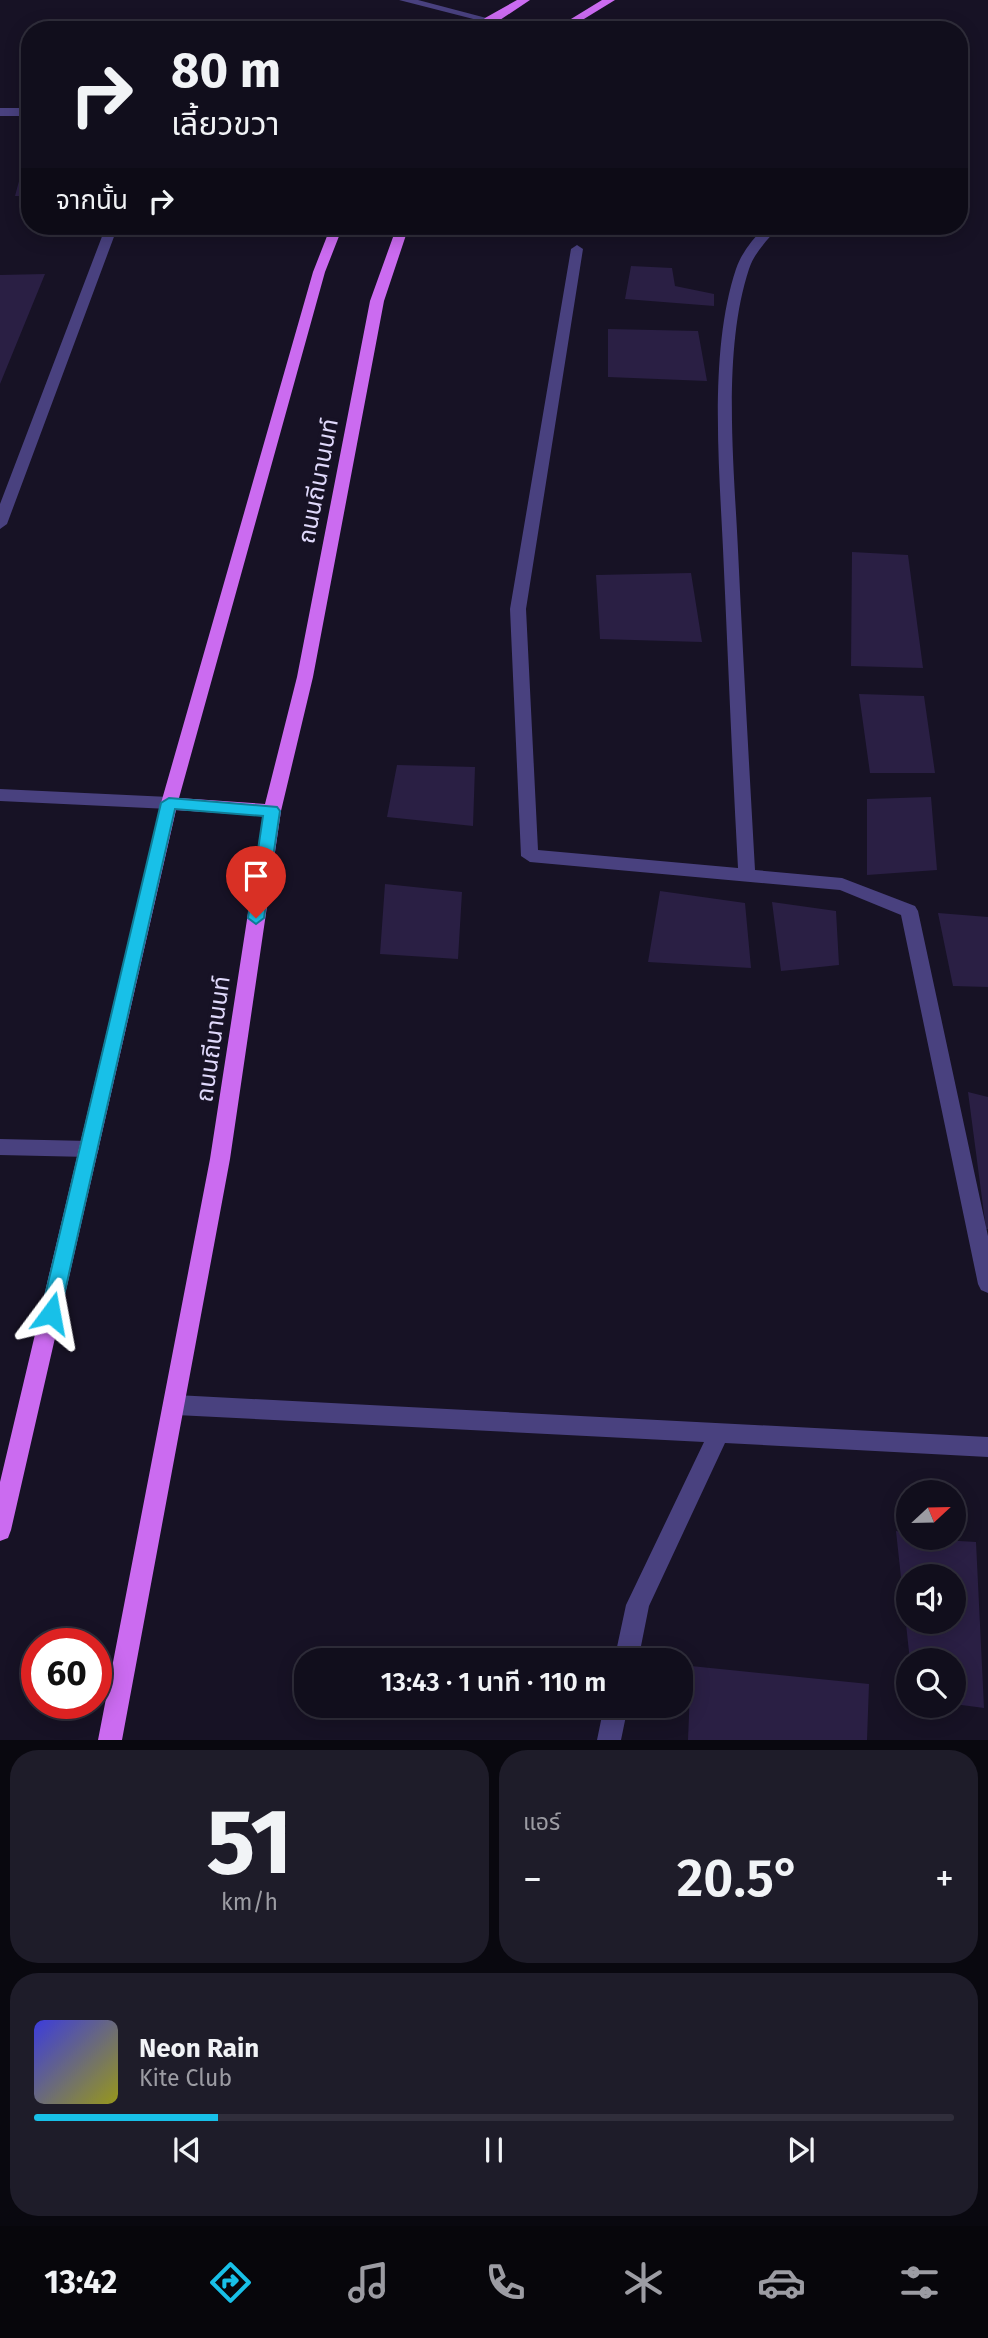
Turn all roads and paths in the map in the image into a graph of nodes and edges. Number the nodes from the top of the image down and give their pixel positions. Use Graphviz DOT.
graph roads {
  1 [pos="405,0"];
  2 [pos="525,0"];
  3 [pos="610,0"];
  4 [pos="489,20"];
  5 [pos="574,21"];
  6 [pos="0,112"];
  7 [pos="21,113"];
  8 [pos="109,235"];
  9 [pos="333,235"];
  10 [pos="400,235"];
  11 [pos="764,235"];
  12 [pos="577,250"];
  13 [pos="0,524"];
  14 [pos="0,795"];
  15 [pos="169,803"];
  16 [pos="272,811"];
  17 [pos="747,875"];
  18 [pos="0,1147"];
  19 [pos="89,1149"];
  20 [pos="988,1284"];
  21 [pos="176,1405"];
  22 [pos="719,1433"];
  23 [pos="988,1447"];
  24 [pos="0,1530"];
  25 [pos="629,1648"];
  26 [pos="613,1718"];
  27 [pos="110,1740"];
  28 [pos="608,1740"];
  1 -- 4 [label="street"];
  2 -- 4 [label="main road"];
  3 -- 5 [label="main road"];
  6 -- 7 [label="street"];
  8 -- 13 [label="street"];
  9 -- 15 [label="main road, ถนนถีนานนท์"];
  10 -- 16 [label="main road, ถนนถีนานนท์"];
  11 -- 17 [label="street"];
  12 -- 17 [label="street"];
  14 -- 15 [label="street"];
  15 -- 16 [label="main road"];
  15 -- 19 [label="main road, ถนนถีนานนท์"];
  16 -- 21 [label="main road, ถนนถีนานนท์"];
  17 -- 20 [label="street"];
  18 -- 19 [label="street"];
  19 -- 24 [label="main road, ถนนถีนานนท์"];
  21 -- 22 [label="street"];
  21 -- 27 [label="main road, ถนนถีนานนท์"];
  22 -- 23 [label="street"];
  22 -- 25 [label="street"];
  26 -- 28 [label="street"];
}
